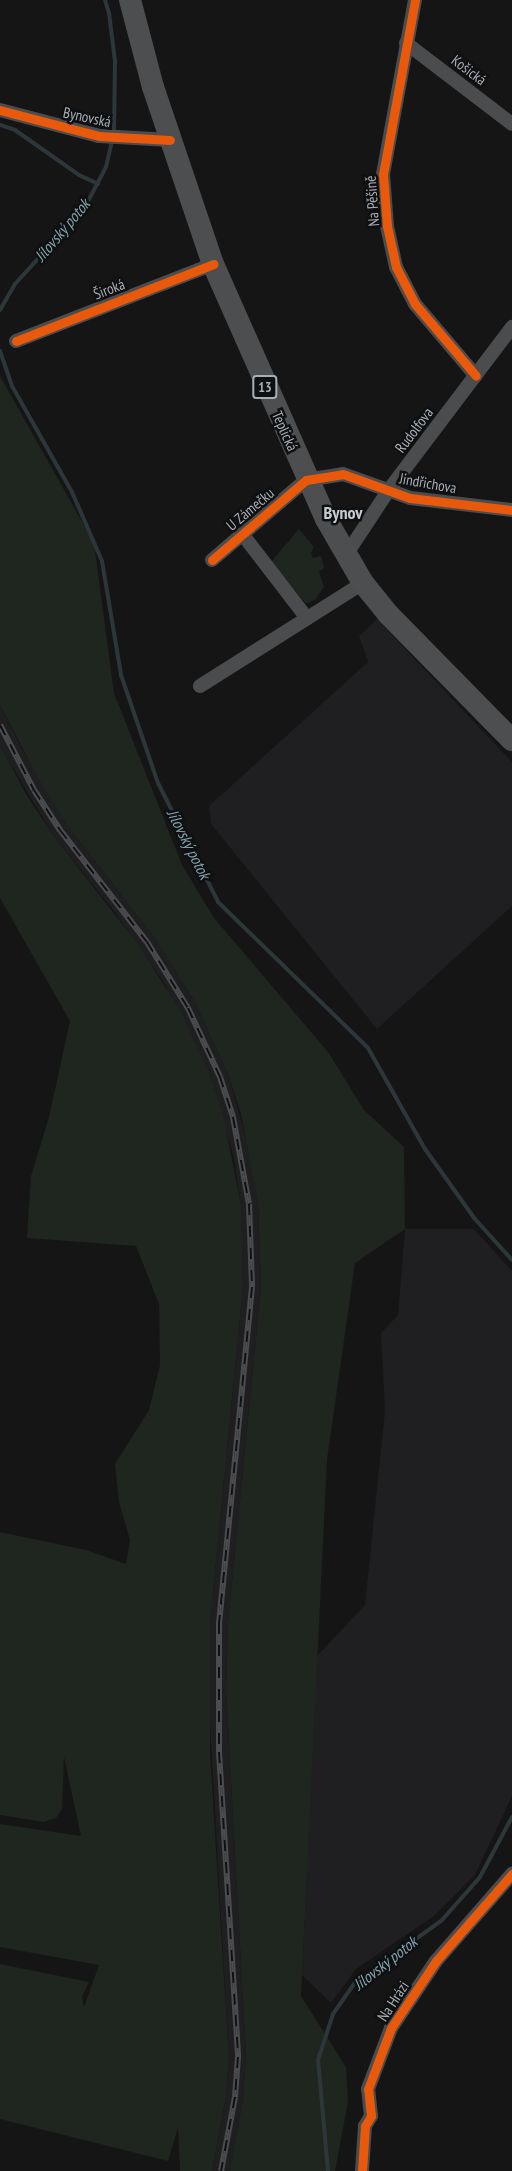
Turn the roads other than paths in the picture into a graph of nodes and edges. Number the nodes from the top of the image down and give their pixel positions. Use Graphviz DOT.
graph roads {
  1 [pos="130,0"];
  2 [pos="415,0"];
  3 [pos="406,43"];
  4 [pos="0,110"];
  5 [pos="512,124"];
  6 [pos="170,140"];
  7 [pos="213,264"];
  8 [pos="512,327"];
  9 [pos="16,341"];
  10 [pos="476,376"];
  11 [pos="306,480"];
  12 [pos="388,492"];
  13 [pos="512,510"];
  14 [pos="243,535"];
  15 [pos="346,555"];
  16 [pos="212,560"];
  17 [pos="363,583"];
  18 [pos="307,618"];
  19 [pos="200,686"];
  20 [pos="512,740"];
  21 [pos="512,1874"];
  22 [pos="362,2171"];
  1 -- 6 [label="main road, Teplická / 13"];
  2 -- 3 [label="street, Na Pěšině"];
  3 -- 5 [label="street, Košická"];
  3 -- 10 [label="street, Na Pěšině"];
  4 -- 6 [label="street, Bynovská"];
  6 -- 7 [label="main road, Teplická / 13"];
  7 -- 9 [label="street, Široká"];
  7 -- 11 [label="main road, Teplická / 13"];
  8 -- 10 [label="street, Rudolfova"];
  10 -- 12 [label="street, Rudolfova"];
  11 -- 12 [label="street, Jindřichova"];
  11 -- 14 [label="street, U Zámečku"];
  11 -- 15 [label="main road, Teplická / 13"];
  12 -- 13 [label="street, Jindřichova"];
  12 -- 15 [label="street, Rudolfova"];
  14 -- 16 [label="street, U Zámečku"];
  14 -- 18 [label="street, U Zámečku"];
  15 -- 17 [label="main road, Teplická / 13"];
  17 -- 18 [label="street"];
  17 -- 20 [label="main road, Teplická / 13"];
  18 -- 19 [label="street"];
  21 -- 22 [label="street, Na Hrázi"];
}
